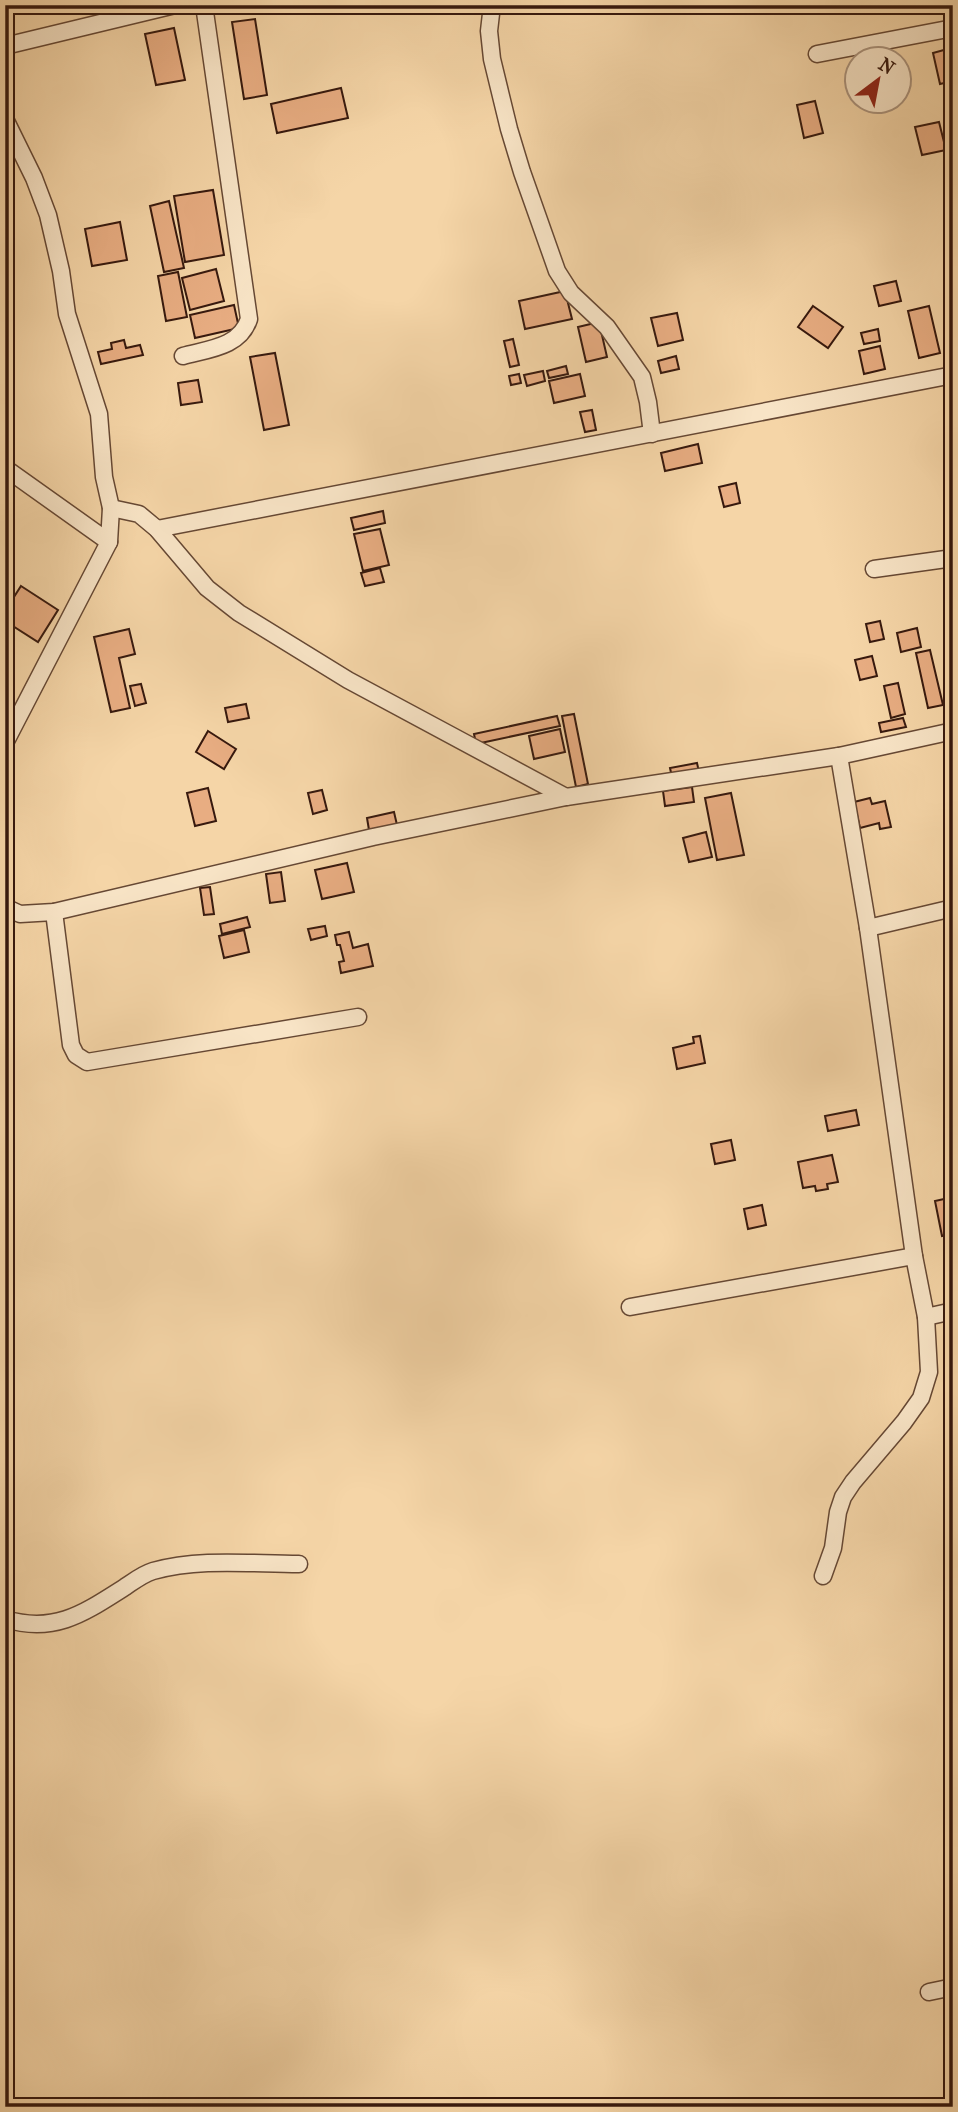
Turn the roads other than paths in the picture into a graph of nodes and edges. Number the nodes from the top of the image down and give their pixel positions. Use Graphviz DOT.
graph roads {
  1 [pos="174,5"];
  2 [pos="205,5"];
  3 [pos="492,5"];
  4 [pos="953,28"];
  5 [pos="6,47"];
  6 [pos="817,54"];
  7 [pos="5,119"];
  8 [pos="183,356"];
  9 [pos="953,376"];
  10 [pos="652,434"];
  11 [pos="5,468"];
  12 [pos="111,508"];
  13 [pos="157,529"];
  14 [pos="109,542"];
  15 [pos="953,558"];
  16 [pos="874,569"];
  17 [pos="953,731"];
  18 [pos="5,743"];
  19 [pos="839,756"];
  20 [pos="566,797"];
  21 [pos="5,907"];
  22 [pos="953,908"];
  23 [pos="54,912"];
  24 [pos="868,928"];
  25 [pos="358,1017"];
  26 [pos="914,1256"];
  27 [pos="630,1307"];
  28 [pos="953,1311"];
  29 [pos="926,1317"];
  30 [pos="299,1564"];
  31 [pos="823,1576"];
  32 [pos="5,1619"];
  33 [pos="953,1987"];
  34 [pos="929,1992"];
  1 -- 5 [label="street"];
  2 -- 8 [label="street"];
  3 -- 10 [label="street"];
  4 -- 6 [label="street"];
  7 -- 12 [label="street"];
  9 -- 10 [label="street"];
  10 -- 13 [label="street"];
  11 -- 14 [label="street"];
  12 -- 13 [label="street"];
  12 -- 14 [label="street"];
  13 -- 20 [label="street"];
  14 -- 18 [label="street"];
  15 -- 16 [label="street"];
  17 -- 19 [label="street"];
  19 -- 20 [label="street"];
  19 -- 24 [label="street"];
  20 -- 23 [label="street"];
  21 -- 23 [label="street"];
  22 -- 24 [label="street"];
  23 -- 25 [label="street"];
  24 -- 26 [label="street"];
  26 -- 27 [label="street"];
  26 -- 29 [label="street"];
  28 -- 29 [label="street"];
  29 -- 31 [label="street"];
  30 -- 32 [label="street"];
  33 -- 34 [label="street"];
}
